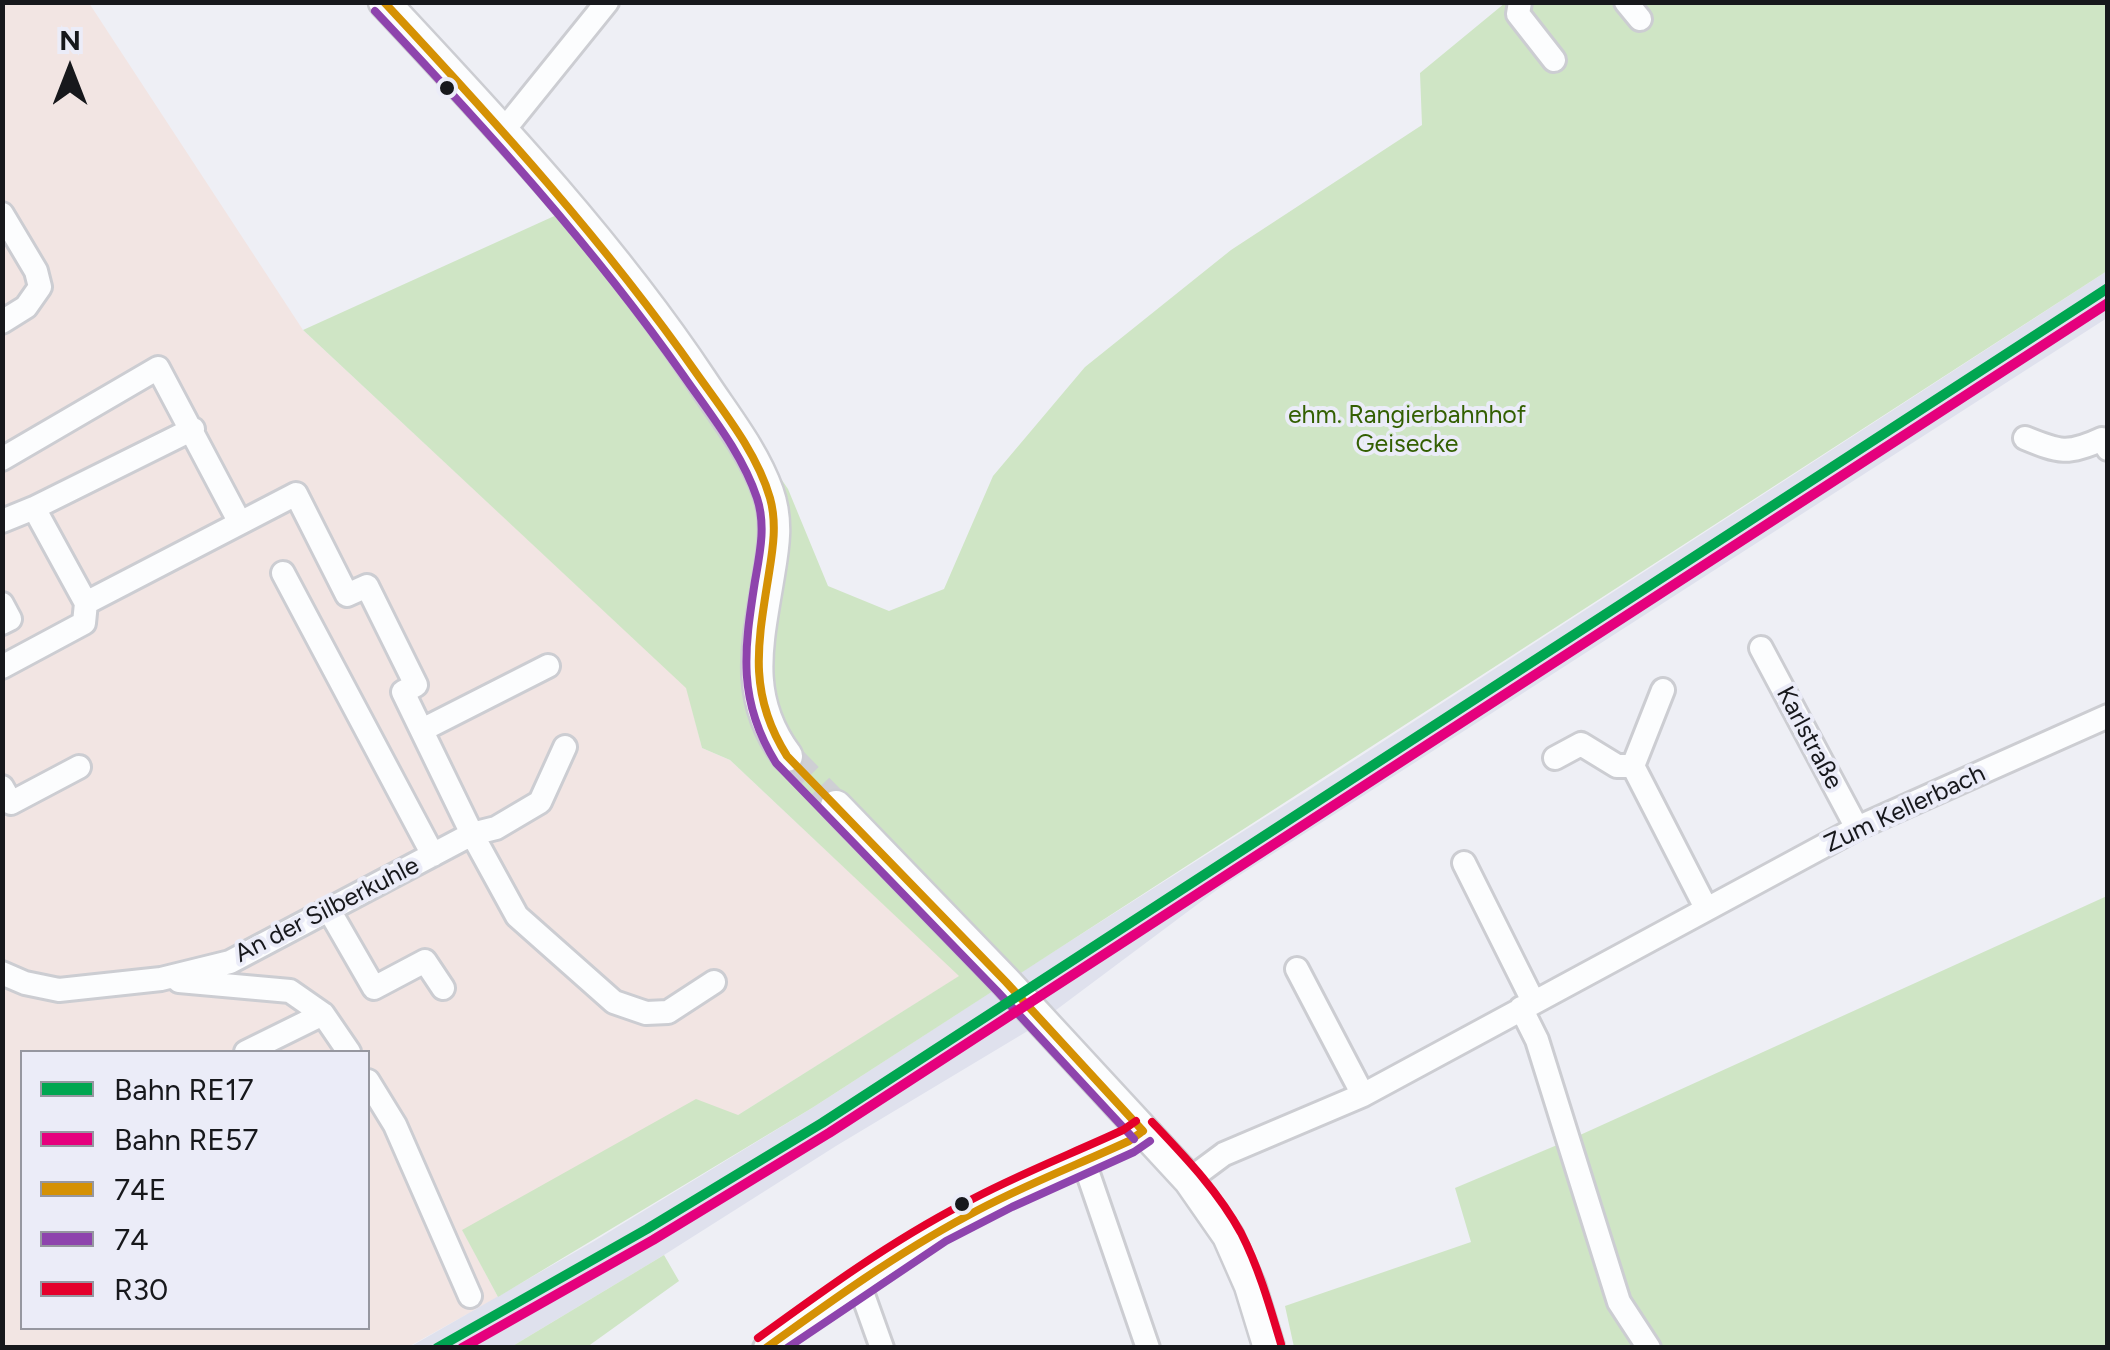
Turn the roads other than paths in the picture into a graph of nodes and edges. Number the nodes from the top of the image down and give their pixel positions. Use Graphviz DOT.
graph roads {
  1 [pos="384,2"];
  2 [pos="607,2"];
  3 [pos="1520,2"];
  4 [pos="1554,60"];
  5 [pos="503,131"];
  6 [pos="2,214"];
  7 [pos="2,322"];
  8 [pos="192,429"];
  9 [pos="2025,438"];
  10 [pos="2105,444"];
  11 [pos="2,459"];
  12 [pos="34,508"];
  13 [pos="2,521"];
  14 [pos="239,522"];
  15 [pos="283,573"];
  16 [pos="86,602"];
  17 [pos="2,604"];
  18 [pos="2,623"];
  19 [pos="1761,648"];
  20 [pos="548,666"];
  21 [pos="2,667"];
  22 [pos="1663,690"];
  23 [pos="2108,716"];
  24 [pos="422,730"];
  25 [pos="565,748"];
  26 [pos="787,756"];
  27 [pos="1555,758"];
  28 [pos="1632,766"];
  29 [pos="79,767"];
  30 [pos="2,787"];
  31 [pos="836,806"];
  32 [pos="1857,828"];
  33 [pos="472,834"];
  34 [pos="433,855"];
  35 [pos="1464,862"];
  36 [pos="1706,908"];
  37 [pos="328,910"];
  38 [pos="1297,969"];
  39 [pos="2,973"];
  40 [pos="160,979"];
  41 [pos="714,982"];
  42 [pos="443,988"];
  43 [pos="1527,1004"];
  44 [pos="324,1014"];
  45 [pos="250,1050"];
  46 [pos="349,1050"];
  47 [pos="370,1084"];
  48 [pos="1363,1095"];
  49 [pos="1143,1131"];
  50 [pos="1083,1159"];
  51 [pos="1189,1180"];
  52 [pos="858,1280"];
  53 [pos="470,1296"];
  54 [pos="765,1348"];
  55 [pos="882,1348"];
  56 [pos="1148,1348"];
  57 [pos="1269,1348"];
  58 [pos="1649,1348"];
  1 -- 5 [label="main road"];
  2 -- 5 [label="street"];
  3 -- 4 [label="street"];
  5 -- 26 [label="main road"];
  6 -- 7 [label="street"];
  8 -- 11 [label="street"];
  8 -- 12 [label="street"];
  8 -- 14 [label="street"];
  9 -- 10 [label="street"];
  12 -- 13 [label="street"];
  12 -- 16 [label="street"];
  14 -- 16 [label="street"];
  14 -- 24 [label="street"];
  15 -- 34 [label="street"];
  16 -- 21 [label="street"];
  17 -- 18 [label="street"];
  19 -- 32 [label="street, Karlstraße"];
  20 -- 24 [label="street"];
  22 -- 28 [label="street"];
  23 -- 32 [label="street, Zum Kellerbach"];
  24 -- 33 [label="street"];
  25 -- 33 [label="street, An der Silberkuhle"];
  27 -- 28 [label="street"];
  28 -- 36 [label="street"];
  29 -- 30 [label="street"];
  31 -- 49 [label="main road"];
  32 -- 36 [label="street, Zum Kellerbach"];
  33 -- 34 [label="street, An der Silberkuhle"];
  33 -- 41 [label="street"];
  34 -- 37 [label="street, An der Silberkuhle"];
  35 -- 43 [label="street"];
  36 -- 43 [label="street, Zum Kellerbach"];
  37 -- 40 [label="street, An der Silberkuhle"];
  37 -- 42 [label="street"];
  38 -- 48 [label="street"];
  39 -- 40 [label="street, An der Silberkuhle"];
  40 -- 44 [label="street"];
  43 -- 48 [label="street, Zum Kellerbach"];
  43 -- 58 [label="street"];
  44 -- 45 [label="street"];
  44 -- 46 [label="street"];
  47 -- 53 [label="street"];
  48 -- 51 [label="street, Zum Kellerbach"];
  49 -- 50 [label="street"];
  49 -- 51 [label="main road"];
  50 -- 52 [label="street"];
  50 -- 56 [label="street"];
  51 -- 57 [label="main road"];
  52 -- 54 [label="street"];
  52 -- 55 [label="street"];
}
